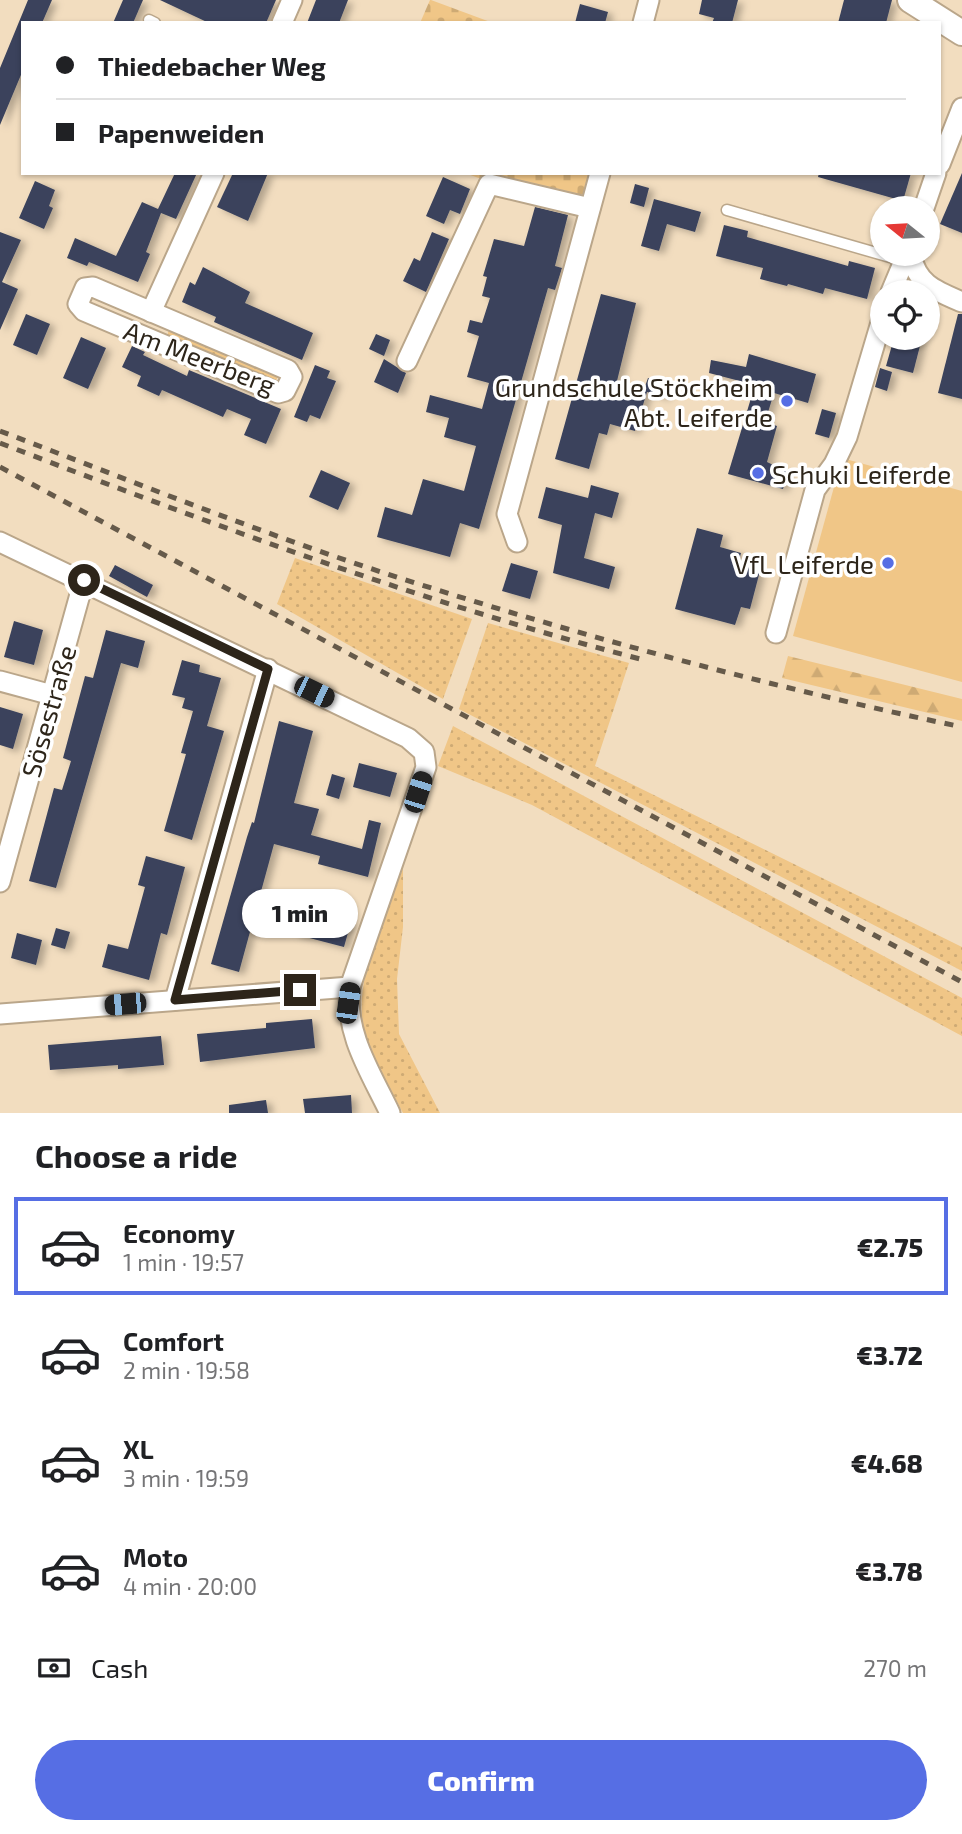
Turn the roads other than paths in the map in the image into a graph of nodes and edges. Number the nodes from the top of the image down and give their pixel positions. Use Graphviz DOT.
graph roads {
  1 [pos="292,0"];
  2 [pos="649,0"];
  3 [pos="910,0"];
  4 [pos="283,21"];
  5 [pos="644,21"];
  6 [pos="962,33"];
  7 [pos="962,108"];
  8 [pos="941,161"];
  9 [pos="213,175"];
  10 [pos="599,175"];
  11 [pos="935,175"];
  12 [pos="928,196"];
  13 [pos="590,208"];
  14 [pos="727,210"];
  15 [pos="870,247"];
  16 [pos="912,266"];
  17 [pos="962,302"];
  18 [pos="151,312"];
  19 [pos="873,350"];
  20 [pos="407,361"];
  21 [pos="0,542"];
  22 [pos="517,542"];
  23 [pos="84,580"];
  24 [pos="776,633"];
  25 [pos="268,669"];
  26 [pos="0,681"];
  27 [pos="52,695"];
  28 [pos="0,882"];
  29 [pos="350,987"];
  30 [pos="175,1000"];
  31 [pos="0,1014"];
  32 [pos="390,1113"];
  1 -- 4 [label="street"];
  2 -- 5 [label="street"];
  3 -- 6 [label="street"];
  7 -- 8 [label="street"];
  9 -- 18 [label="street, Am Meerberg"];
  10 -- 13 [label="street"];
  11 -- 12 [label="street"];
  13 -- 20 [label="street"];
  13 -- 22 [label="street"];
  14 -- 15 [label="lane"];
  16 -- 17 [label="street"];
  18 -- 18 [label="street, Am Meerberg"];
  19 -- 24 [label="street"];
  21 -- 23 [label="street"];
  23 -- 25 [label="street"];
  23 -- 27 [label="street, Sösestraße"];
  25 -- 29 [label="street"];
  25 -- 30 [label="street"];
  26 -- 27 [label="street"];
  27 -- 28 [label="street, Sösestraße"];
  29 -- 30 [label="street"];
  29 -- 32 [label="street"];
  30 -- 31 [label="street"];
}
